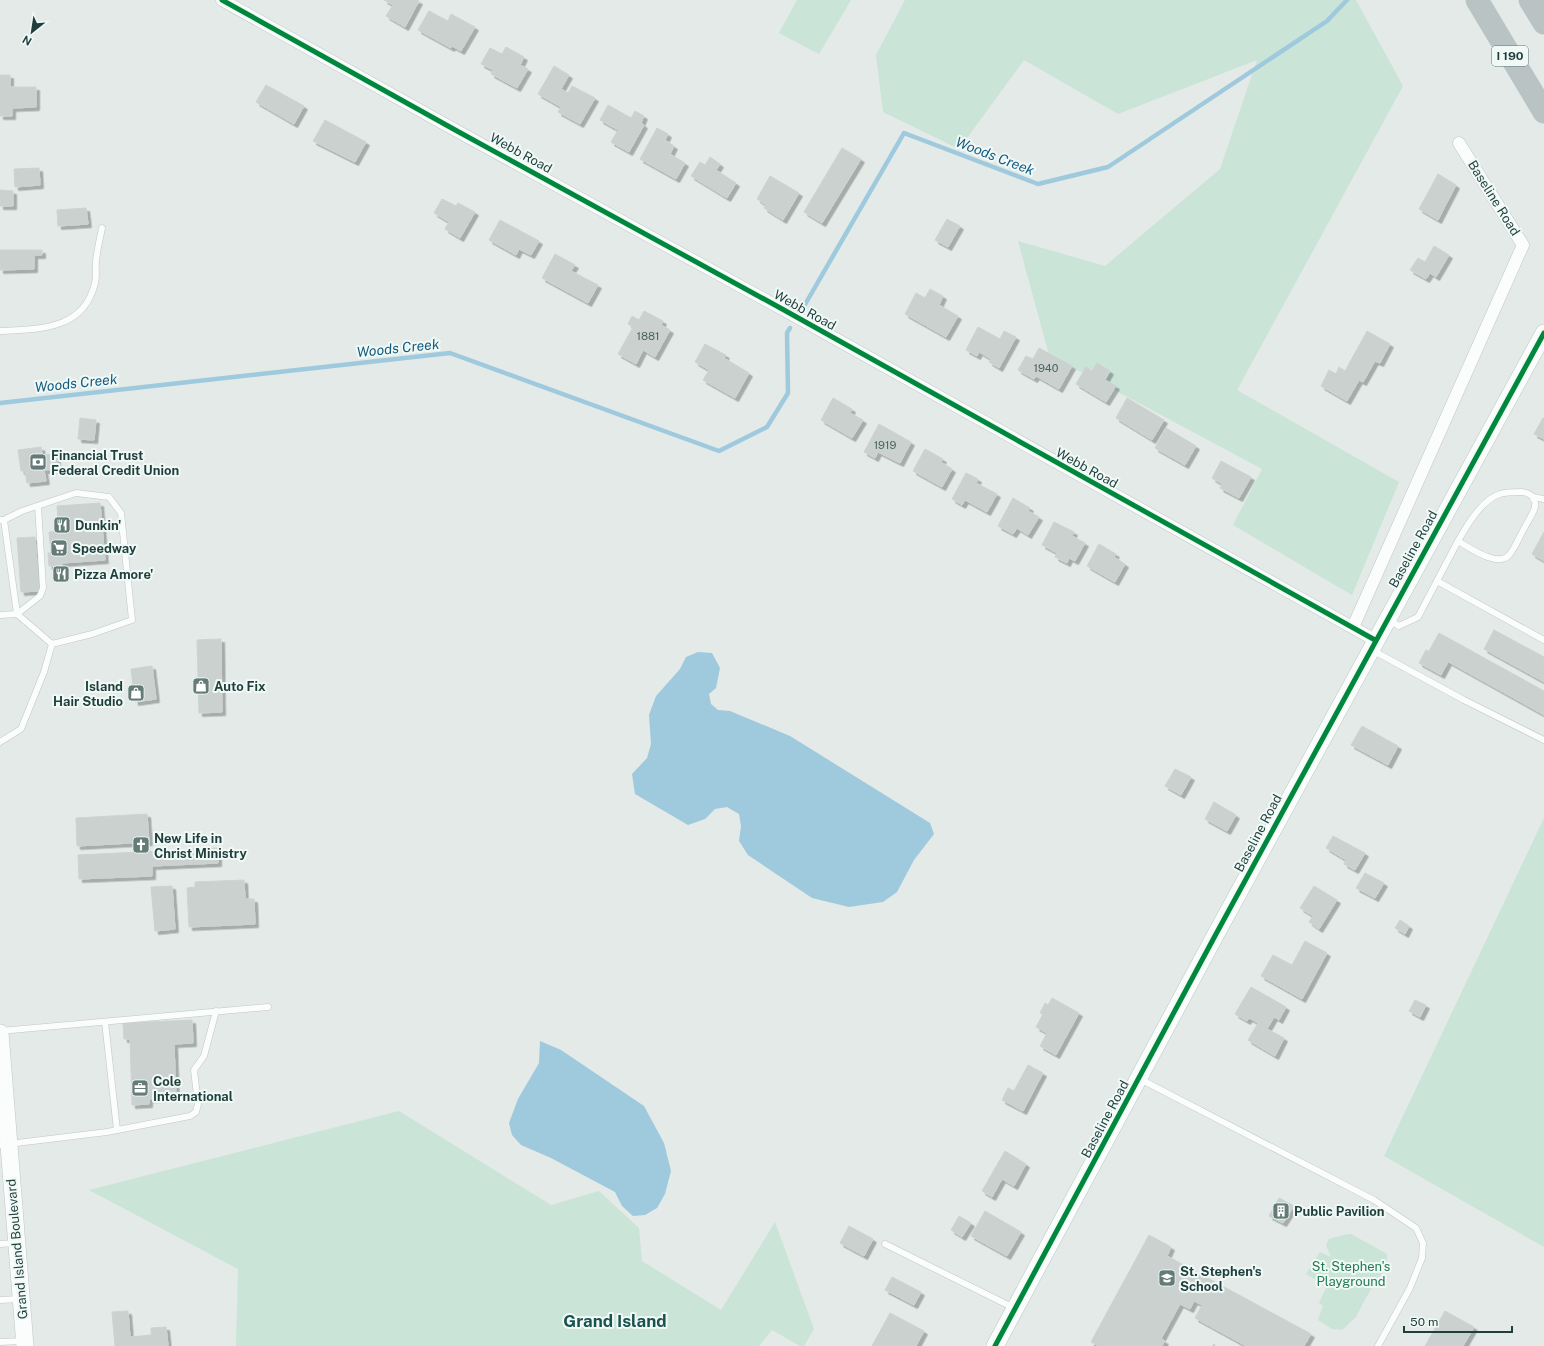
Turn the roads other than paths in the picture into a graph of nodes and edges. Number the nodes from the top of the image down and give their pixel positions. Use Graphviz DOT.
graph roads {
  1 [pos="222,0"];
  2 [pos="1477,0"];
  3 [pos="1530,0"];
  4 [pos="1544,23"];
  5 [pos="1544,112"];
  6 [pos="1459,143"];
  7 [pos="102,228"];
  8 [pos="0,331"];
  9 [pos="1544,333"];
  10 [pos="1533,497"];
  11 [pos="1544,499"];
  12 [pos="38,506"];
  13 [pos="2,520"];
  14 [pos="1458,542"];
  15 [pos="1437,581"];
  16 [pos="17,614"];
  17 [pos="0,615"];
  18 [pos="1387,620"];
  19 [pos="1353,627"];
  20 [pos="1544,640"];
  21 [pos="52,644"];
  22 [pos="1373,644"];
  23 [pos="1544,740"];
  24 [pos="0,742"];
  25 [pos="268,1007"];
  26 [pos="216,1011"];
  27 [pos="105,1022"];
  28 [pos="0,1032"];
  29 [pos="1139,1079"];
  30 [pos="117,1130"];
  31 [pos="4,1144"];
  32 [pos="17,1243"];
  33 [pos="0,1244"];
  34 [pos="884,1244"];
  35 [pos="21,1299"];
  36 [pos="0,1300"];
  37 [pos="1015,1309"];
  38 [pos="0,1342"];
  39 [pos="25,1343"];
  40 [pos="995,1346"];
  41 [pos="1378,1346"];
  1 -- 19 [label="street, Webb Road"];
  2 -- 5 [label="highway, I 190"];
  3 -- 4 [label="highway"];
  6 -- 19 [label="street, Baseline Road"];
  7 -- 8 [label="lane"];
  9 -- 18 [label="street, Baseline Road"];
  10 -- 11 [label="lane"];
  10 -- 14 [label="lane"];
  10 -- 14 [label="lane"];
  12 -- 13 [label="lane"];
  12 -- 16 [label="lane"];
  12 -- 21 [label="lane"];
  13 -- 16 [label="lane"];
  14 -- 15 [label="lane"];
  15 -- 18 [label="lane"];
  15 -- 20 [label="lane"];
  16 -- 17 [label="lane"];
  16 -- 21 [label="lane"];
  18 -- 22 [label="street, Baseline Road"];
  19 -- 22 [label="street, Webb Road"];
  21 -- 24 [label="lane"];
  22 -- 23 [label="lane"];
  22 -- 29 [label="street, Baseline Road"];
  25 -- 26 [label="lane"];
  26 -- 27 [label="lane"];
  26 -- 30 [label="lane"];
  27 -- 28 [label="lane"];
  27 -- 30 [label="lane"];
  28 -- 31 [label="street, Grand Island Boulevard"];
  29 -- 37 [label="street, Baseline Road"];
  29 -- 41 [label="lane"];
  30 -- 31 [label="lane"];
  31 -- 32 [label="street, Grand Island Boulevard"];
  32 -- 33 [label="lane"];
  32 -- 35 [label="street, Grand Island Boulevard"];
  34 -- 37 [label="lane"];
  35 -- 36 [label="lane"];
  35 -- 39 [label="street, Grand Island Boulevard"];
  37 -- 40 [label="street, Baseline Road"];
  38 -- 39 [label="lane"];
}
